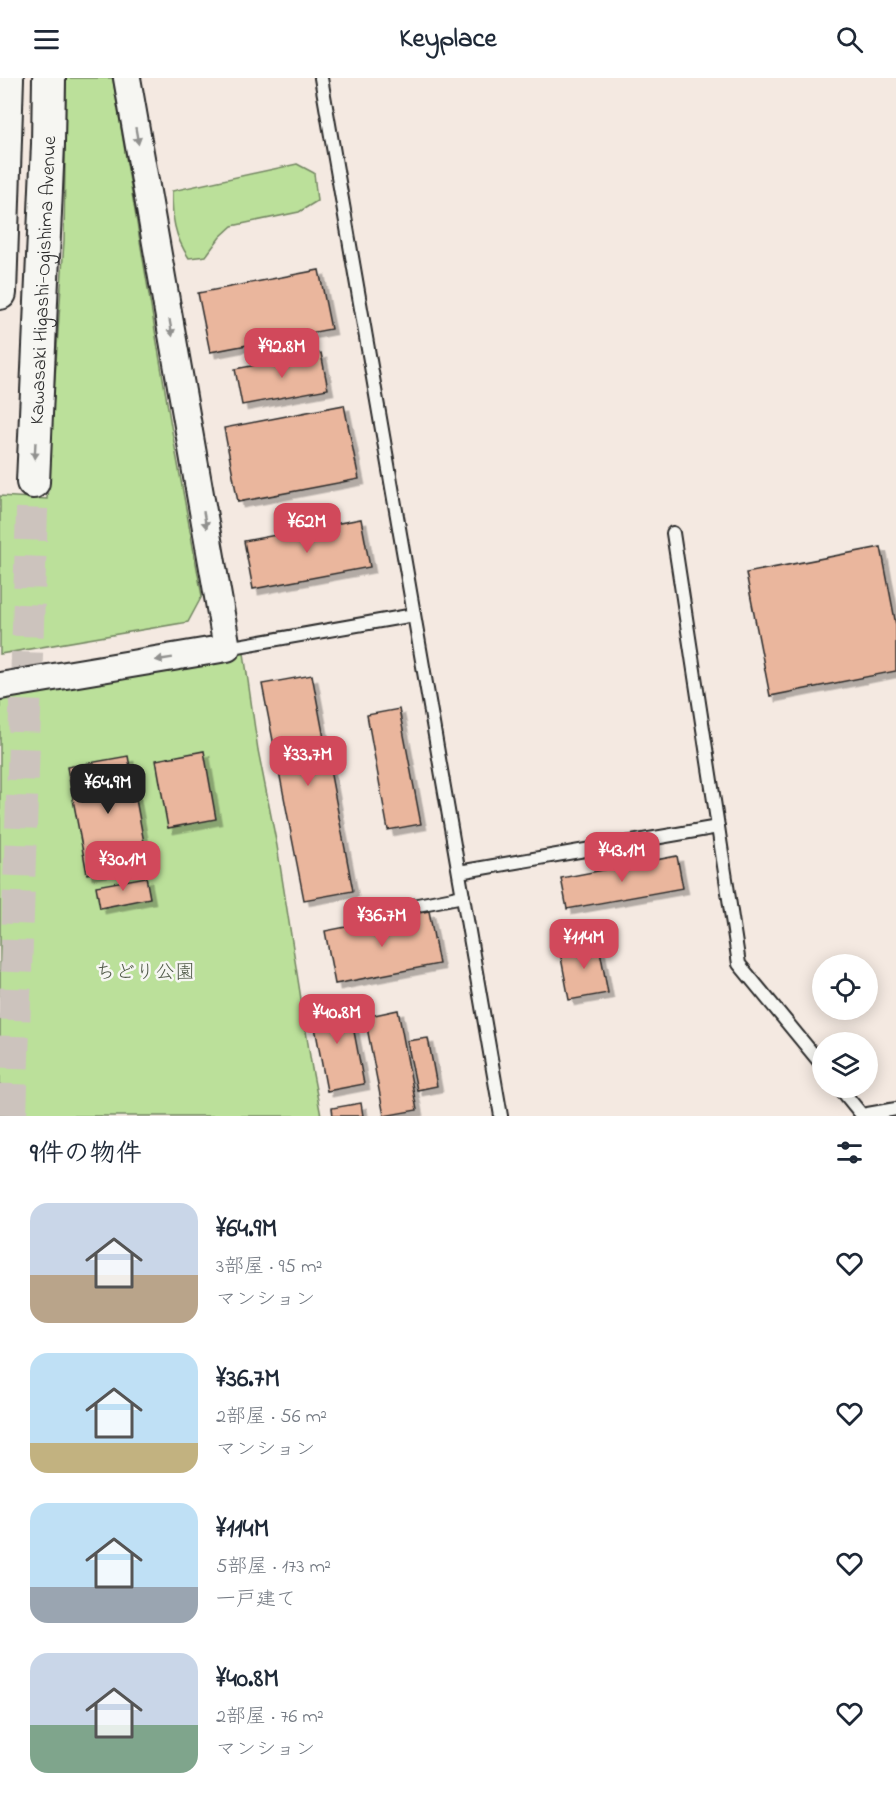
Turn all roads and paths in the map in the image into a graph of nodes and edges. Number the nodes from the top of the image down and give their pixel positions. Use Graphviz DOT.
graph roads {
  1 [pos="7,78"];
  2 [pos="49,78"];
  3 [pos="127,78"];
  4 [pos="321,78"];
  5 [pos="0,293"];
  6 [pos="33,482"];
  7 [pos="673,534"];
  8 [pos="414,615"];
  9 [pos="227,648"];
  10 [pos="0,686"];
  11 [pos="718,827"];
  12 [pos="459,872"];
  13 [pos="463,896"];
  14 [pos="372,914"];
  15 [pos="812,1053"];
  16 [pos="848,1098"];
  17 [pos="896,1109"];
  18 [pos="501,1116"];
  1 -- 5 [label="street"];
  2 -- 6 [label="street, Kawasaki Higashi-Ogishima Avenue, one-way"];
  3 -- 9 [label="street, one-way"];
  4 -- 8 [label="lane"];
  7 -- 11 [label="lane"];
  8 -- 9 [label="lane"];
  8 -- 12 [label="lane"];
  9 -- 10 [label="street, one-way"];
  11 -- 12 [label="lane"];
  11 -- 15 [label="lane"];
  12 -- 13 [label="lane"];
  13 -- 14 [label="lane"];
  13 -- 18 [label="lane"];
  16 -- 17 [label="lane"];
}
